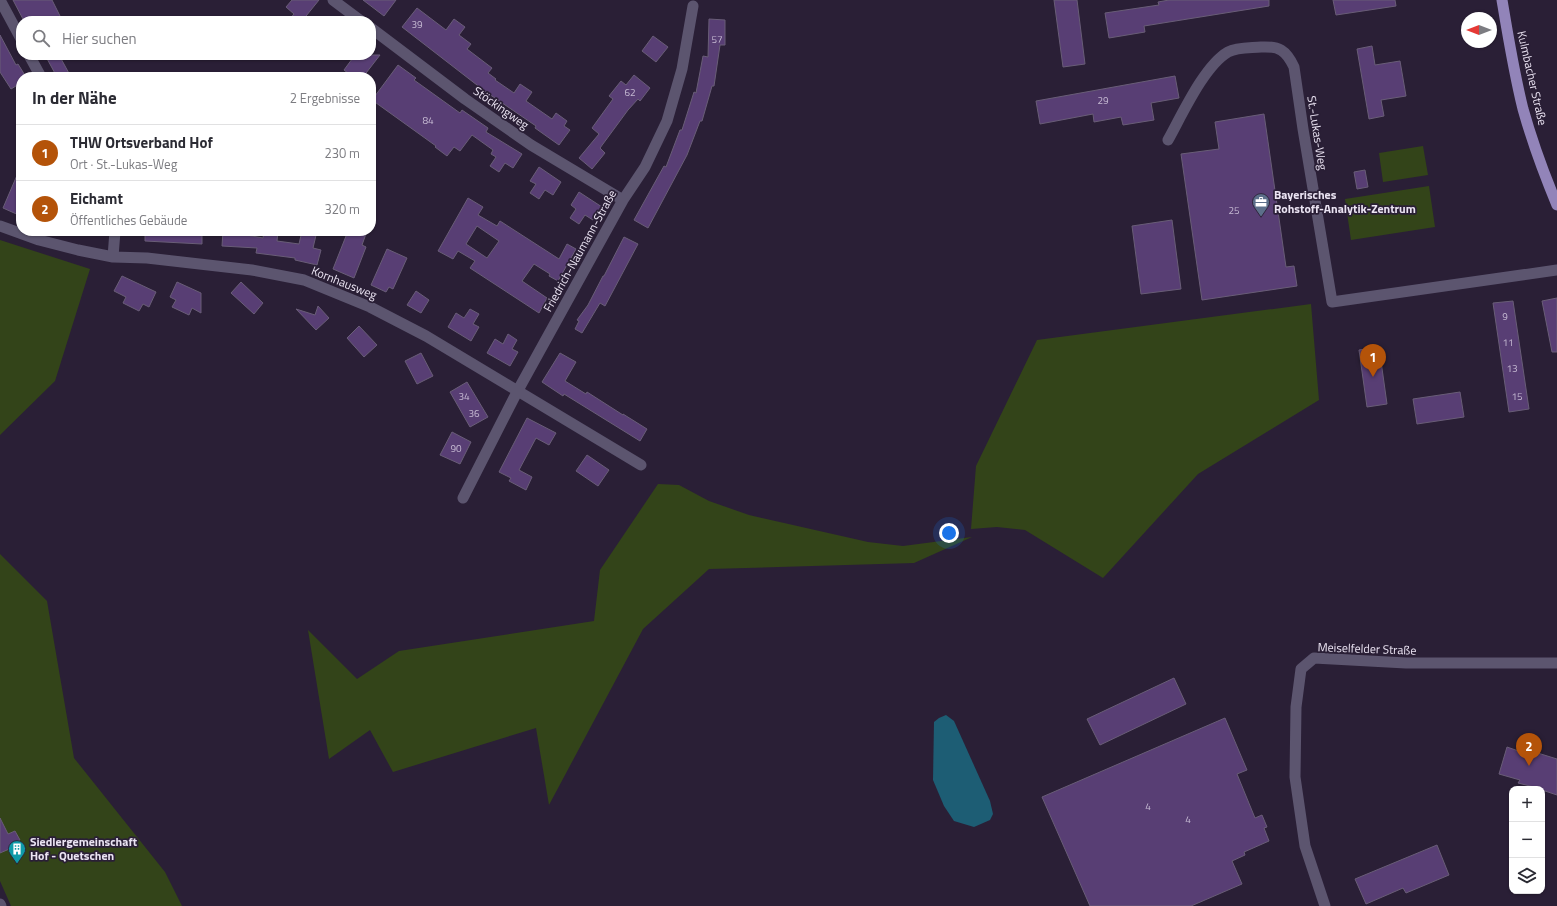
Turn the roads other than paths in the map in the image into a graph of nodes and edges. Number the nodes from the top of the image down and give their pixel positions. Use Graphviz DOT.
graph roads {
  1 [pos="0,0"];
  2 [pos="333,0"];
  3 [pos="1502,0"];
  4 [pos="693,6"];
  5 [pos="354,16"];
  6 [pos="16,30"];
  7 [pos="376,32"];
  8 [pos="32,60"];
  9 [pos="38,72"];
  10 [pos="1168,140"];
  11 [pos="623,200"];
  12 [pos="1557,205"];
  13 [pos="0,226"];
  14 [pos="16,232"];
  15 [pos="28,236"];
  16 [pos="115,236"];
  17 [pos="113,256"];
  18 [pos="1557,270"];
  19 [pos="517,392"];
  20 [pos="642,465"];
  21 [pos="463,498"];
  22 [pos="1557,663"];
  23 [pos="1325,906"];
  1 -- 6 [label="street"];
  2 -- 5 [label="street"];
  3 -- 12 [label="main road, Kulmbacher Straße"];
  4 -- 11 [label="street, Friedrich-Naumann-Straße"];
  7 -- 11 [label="street, Stöckingweg"];
  8 -- 9 [label="street"];
  10 -- 18 [label="street, St.-Lukas-Weg"];
  11 -- 19 [label="street, Friedrich-Naumann-Straße"];
  13 -- 14 [label="street, Kornhausweg"];
  15 -- 17 [label="street, Kornhausweg"];
  16 -- 17 [label="street"];
  17 -- 19 [label="street, Kornhausweg"];
  19 -- 20 [label="street, Kornhausweg"];
  19 -- 21 [label="street, Friedrich-Naumann-Straße"];
  22 -- 23 [label="street, Meiselfelder Straße"];
}
